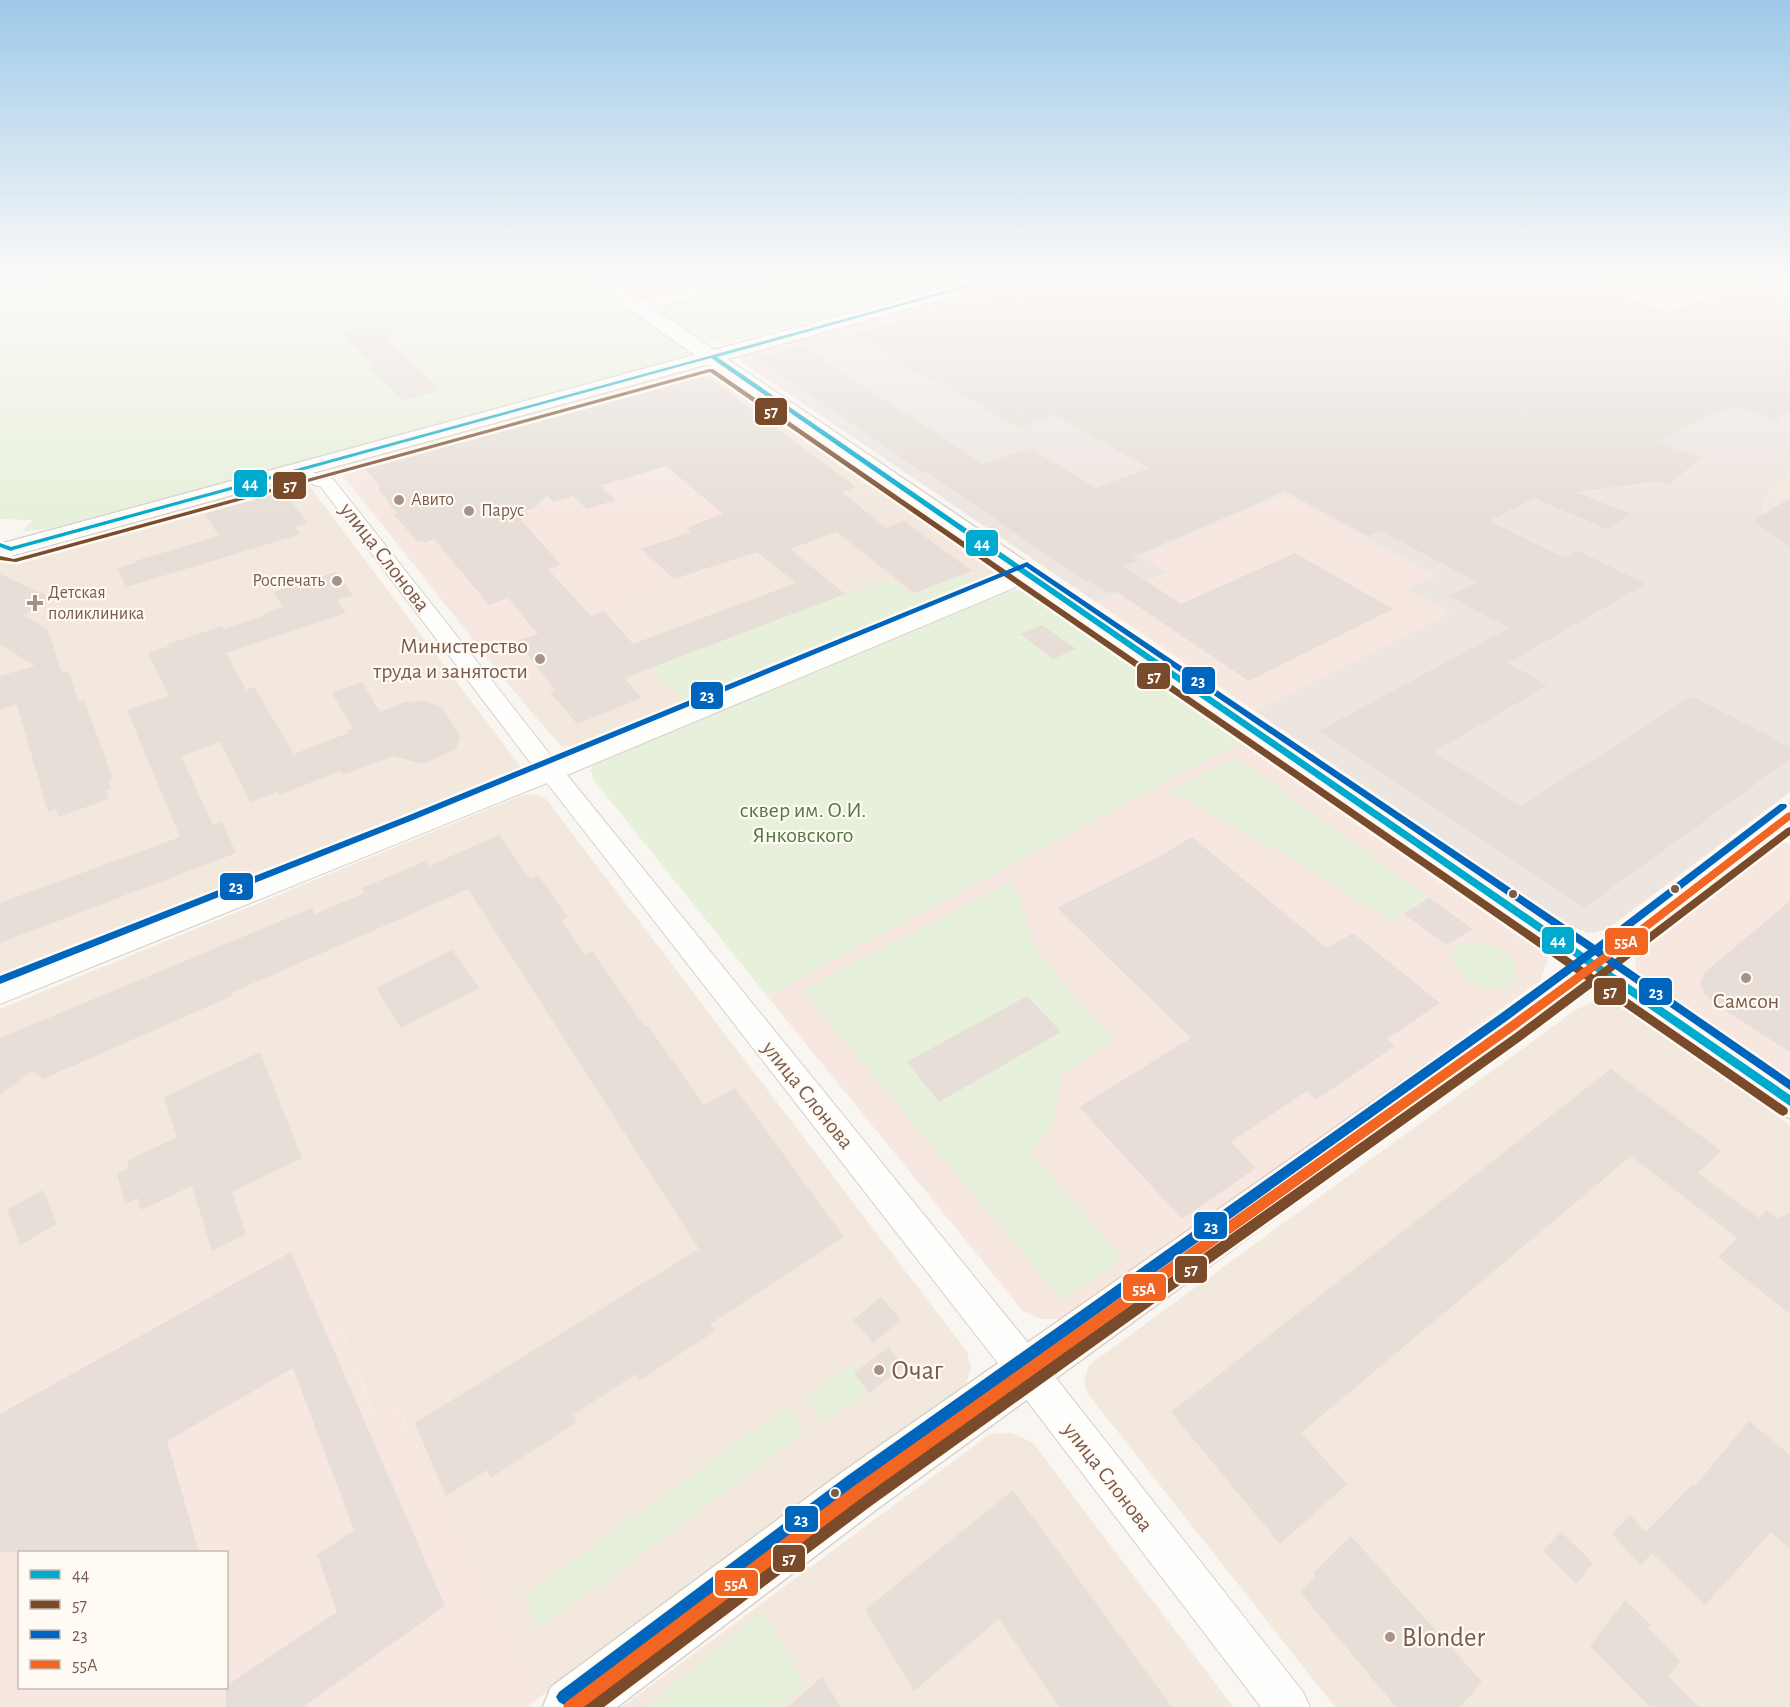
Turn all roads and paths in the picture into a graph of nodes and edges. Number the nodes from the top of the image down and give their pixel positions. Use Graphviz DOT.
graph roads {
  1 [pos="713,357"];
  2 [pos="333,462"];
  3 [pos="296,472"];
  4 [pos="327,483"];
  5 [pos="4,549"];
  6 [pos="1026,576"];
  7 [pos="551,772"];
  8 [pos="1790,815"];
  9 [pos="1596,965"];
  10 [pos="0,993"];
  11 [pos="1789,1099"];
  12 [pos="1028,1372"];
  13 [pos="571,1707"];
  14 [pos="1288,1707"];
  1 -- 2 [label="main road"];
  1 -- 6 [label="main road"];
  2 -- 3 [label="main road"];
  2 -- 4 [label="street, улица Слонова"];
  3 -- 4 [label="street, улица Слонова"];
  3 -- 5 [label="main road"];
  4 -- 7 [label="street, улица Слонова"];
  6 -- 7 [label="street"];
  6 -- 9 [label="main road"];
  7 -- 10 [label="street"];
  7 -- 12 [label="street, улица Слонова"];
  8 -- 9 [label="main road"];
  9 -- 11 [label="main road"];
  9 -- 12 [label="main road"];
  12 -- 13 [label="main road"];
  12 -- 14 [label="street, улица Слонова"];
}
